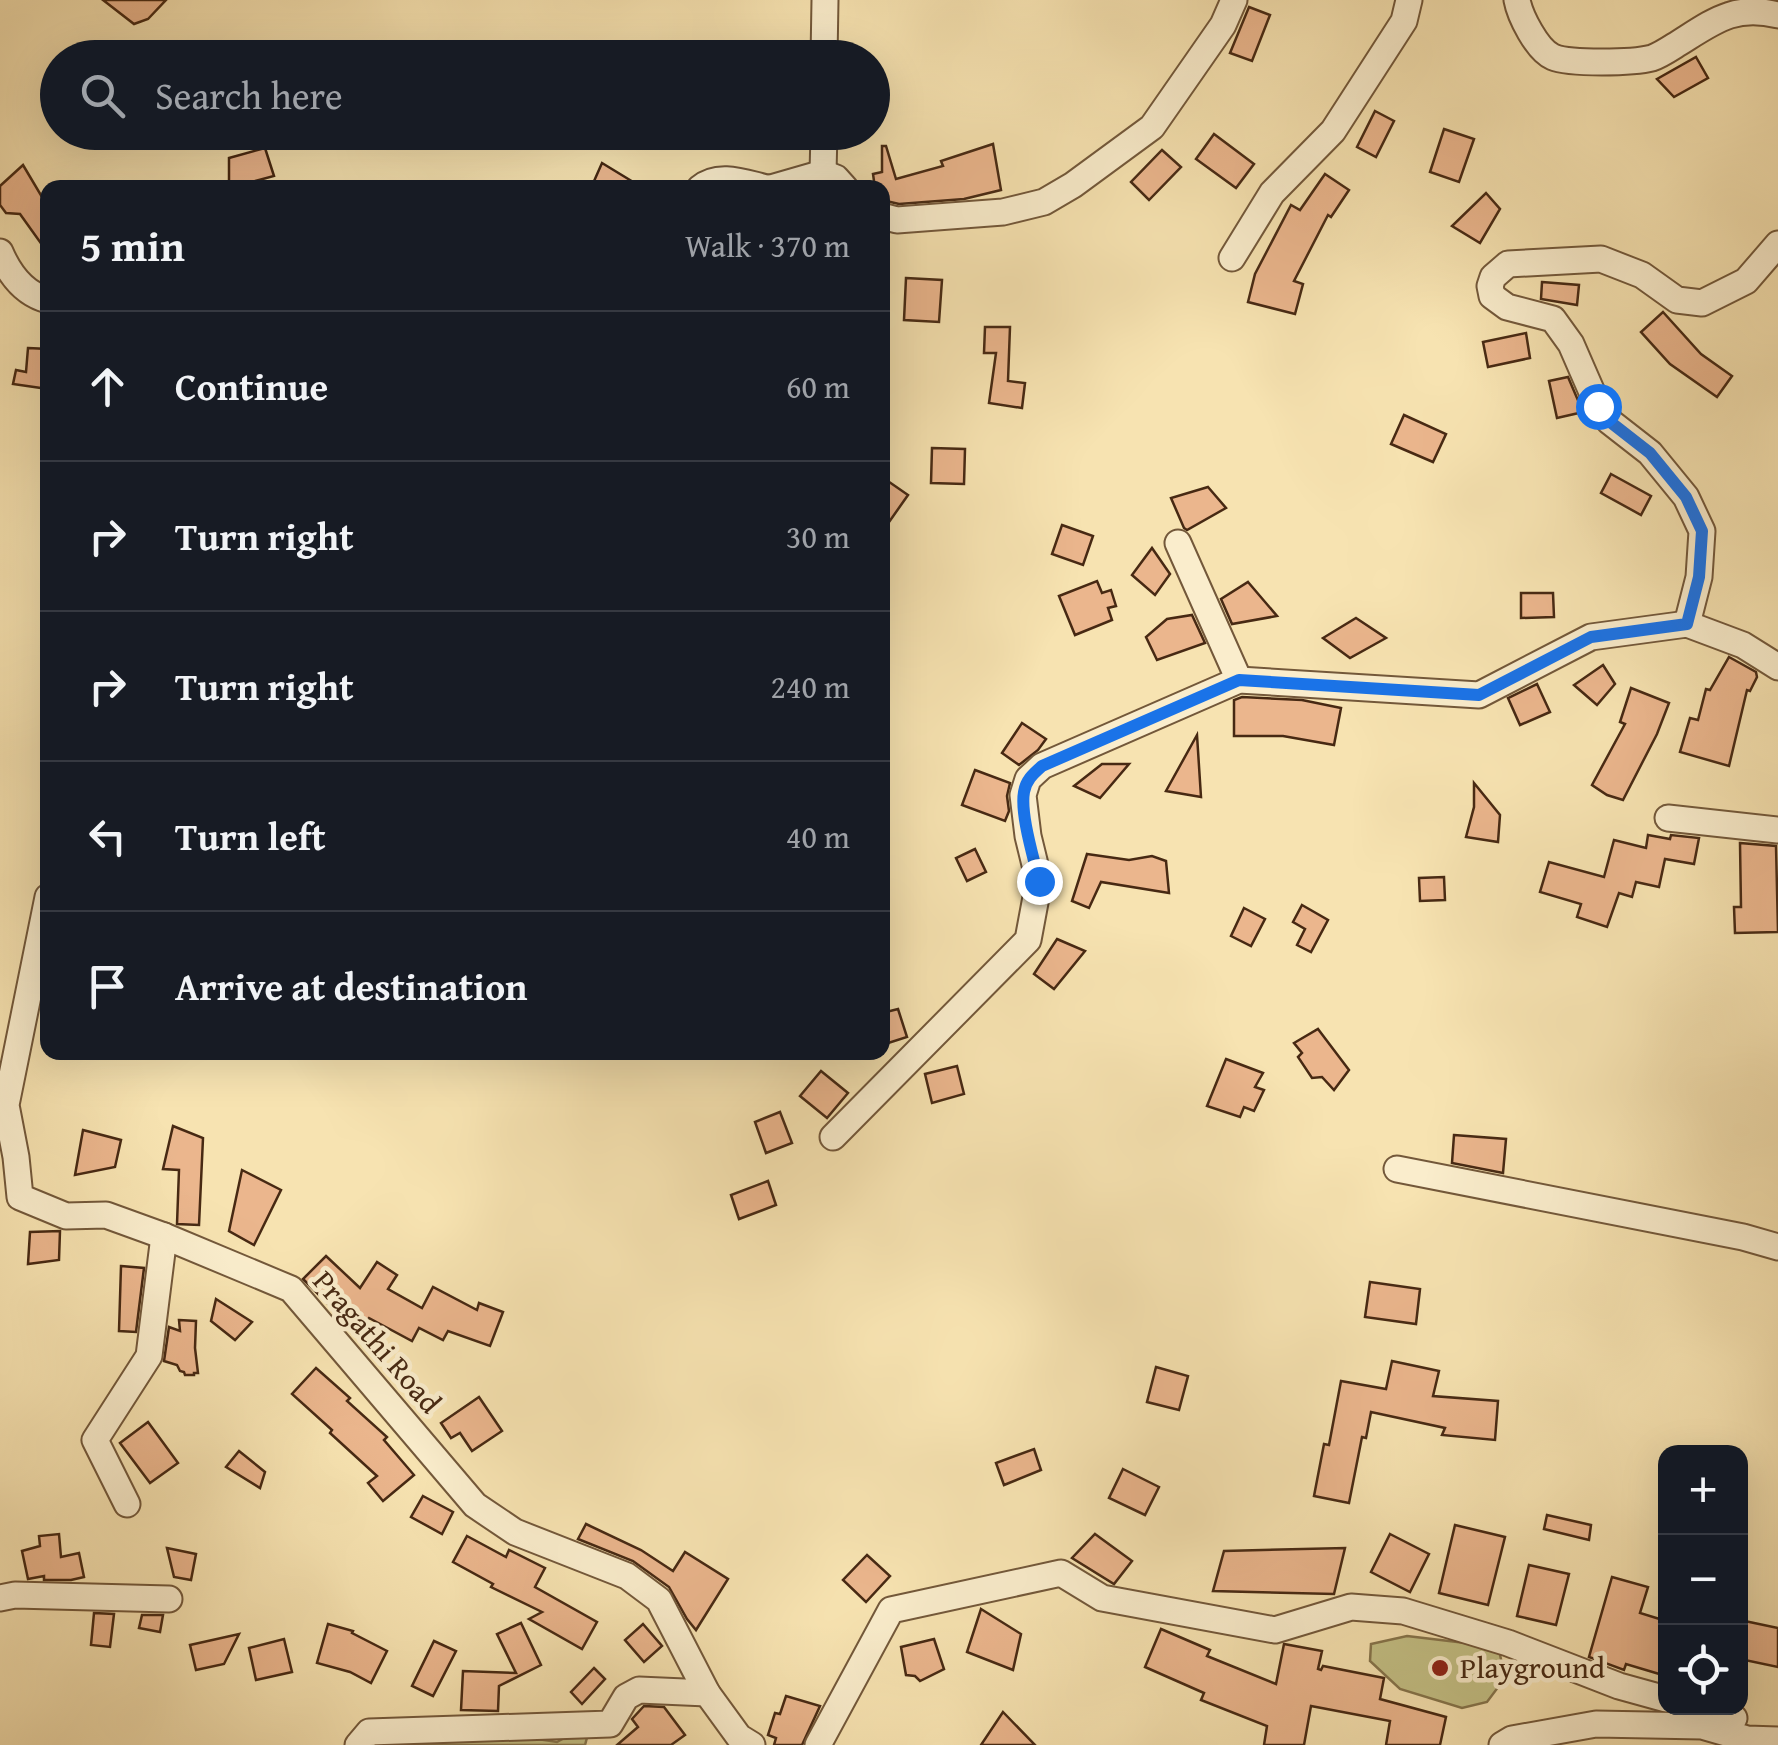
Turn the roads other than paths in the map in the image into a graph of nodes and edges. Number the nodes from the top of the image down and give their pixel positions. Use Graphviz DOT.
graph roads {
  1 [pos="825,0"];
  2 [pos="1234,0"];
  3 [pos="1408,0"];
  4 [pos="1517,0"];
  5 [pos="1778,15"];
  6 [pos="824,40"];
  7 [pos="824,150"];
  8 [pos="823,173"];
  9 [pos="798,180"];
  10 [pos="838,180"];
  11 [pos="890,218"];
  12 [pos="1778,244"];
  13 [pos="0,252"];
  14 [pos="1232,258"];
  15 [pos="40,298"];
  16 [pos="1178,542"];
  17 [pos="1687,624"];
  18 [pos="1778,667"];
  19 [pos="1239,680"];
  20 [pos="1668,818"];
  21 [pos="1778,830"];
  22 [pos="40,937"];
  23 [pos="832,1137"];
  24 [pos="1397,1168"];
  25 [pos="164,1236"];
  26 [pos="1778,1247"];
  27 [pos="127,1504"];
  28 [pos="0,1598"];
  29 [pos="170,1599"];
  30 [pos="707,1692"];
  31 [pos="1658,1697"];
  32 [pos="1722,1715"];
  33 [pos="1778,1730"];
  34 [pos="1778,1740"];
  35 [pos="358,1745"];
  36 [pos="752,1745"];
  37 [pos="818,1745"];
  38 [pos="1502,1745"];
  1 -- 6 [label="street"];
  2 -- 11 [label="street"];
  3 -- 14 [label="street"];
  4 -- 5 [label="street"];
  7 -- 8 [label="street"];
  8 -- 9 [label="street"];
  8 -- 10 [label="street"];
  12 -- 17 [label="street"];
  13 -- 15 [label="street"];
  16 -- 19 [label="street"];
  17 -- 18 [label="street"];
  17 -- 19 [label="street"];
  19 -- 23 [label="street"];
  20 -- 21 [label="street"];
  22 -- 25 [label="street, Pragathi Road"];
  24 -- 26 [label="street"];
  25 -- 27 [label="street"];
  25 -- 30 [label="street, Pragathi Road"];
  28 -- 29 [label="street"];
  30 -- 35 [label="street"];
  30 -- 36 [label="street, Pragathi Road"];
  31 -- 37 [label="street"];
  32 -- 33 [label="street"];
  34 -- 38 [label="street"];
}
